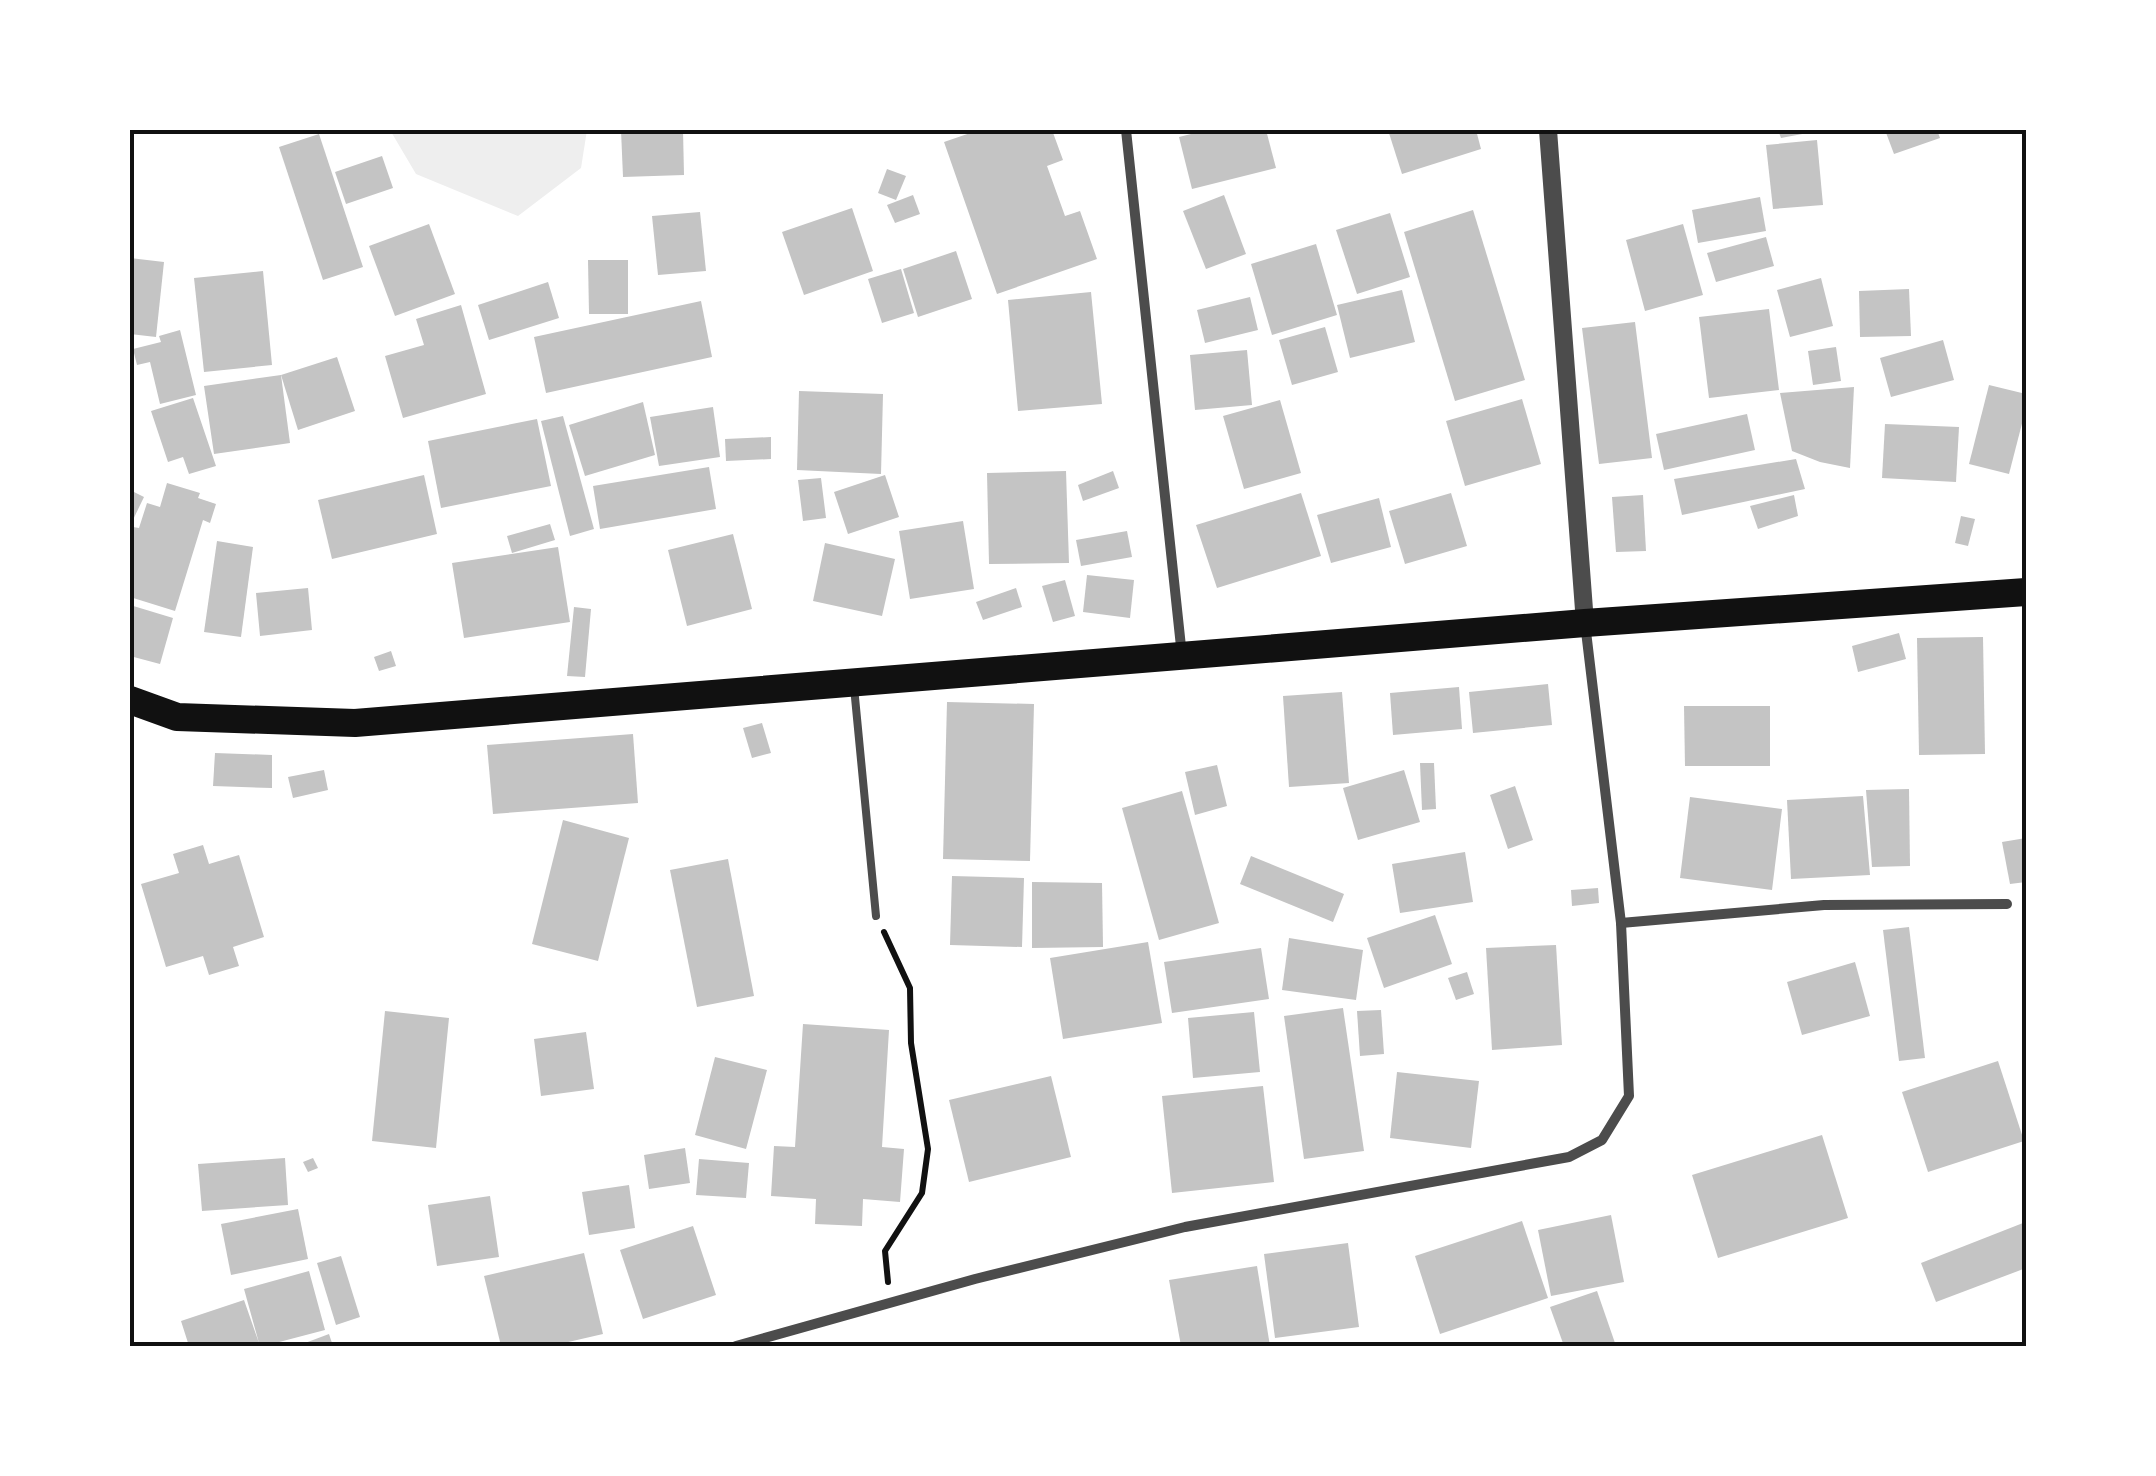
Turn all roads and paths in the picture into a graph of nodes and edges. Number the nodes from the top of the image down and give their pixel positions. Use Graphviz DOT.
graph roads {
  1 [pos="1126,130"];
  2 [pos="1548,130"];
  3 [pos="2026,592"];
  4 [pos="1585,623"];
  5 [pos="1183,657"];
  6 [pos="854,683"];
  7 [pos="130,700"];
  8 [pos="2006,904"];
  9 [pos="876,916"];
  10 [pos="1620,923"];
  11 [pos="890,1303"];
  12 [pos="736,1346"];
  1 -- 5 [label="street"];
  2 -- 4 [label="street"];
  3 -- 4 [label="highway"];
  4 -- 5 [label="highway"];
  4 -- 10 [label="street"];
  5 -- 6 [label="highway"];
  6 -- 7 [label="highway"];
  6 -- 9 [label="lane"];
  8 -- 10 [label="street"];
  9 -- 11 [label="path"];
  10 -- 11 [label="street"];
  11 -- 12 [label="street"];
}
